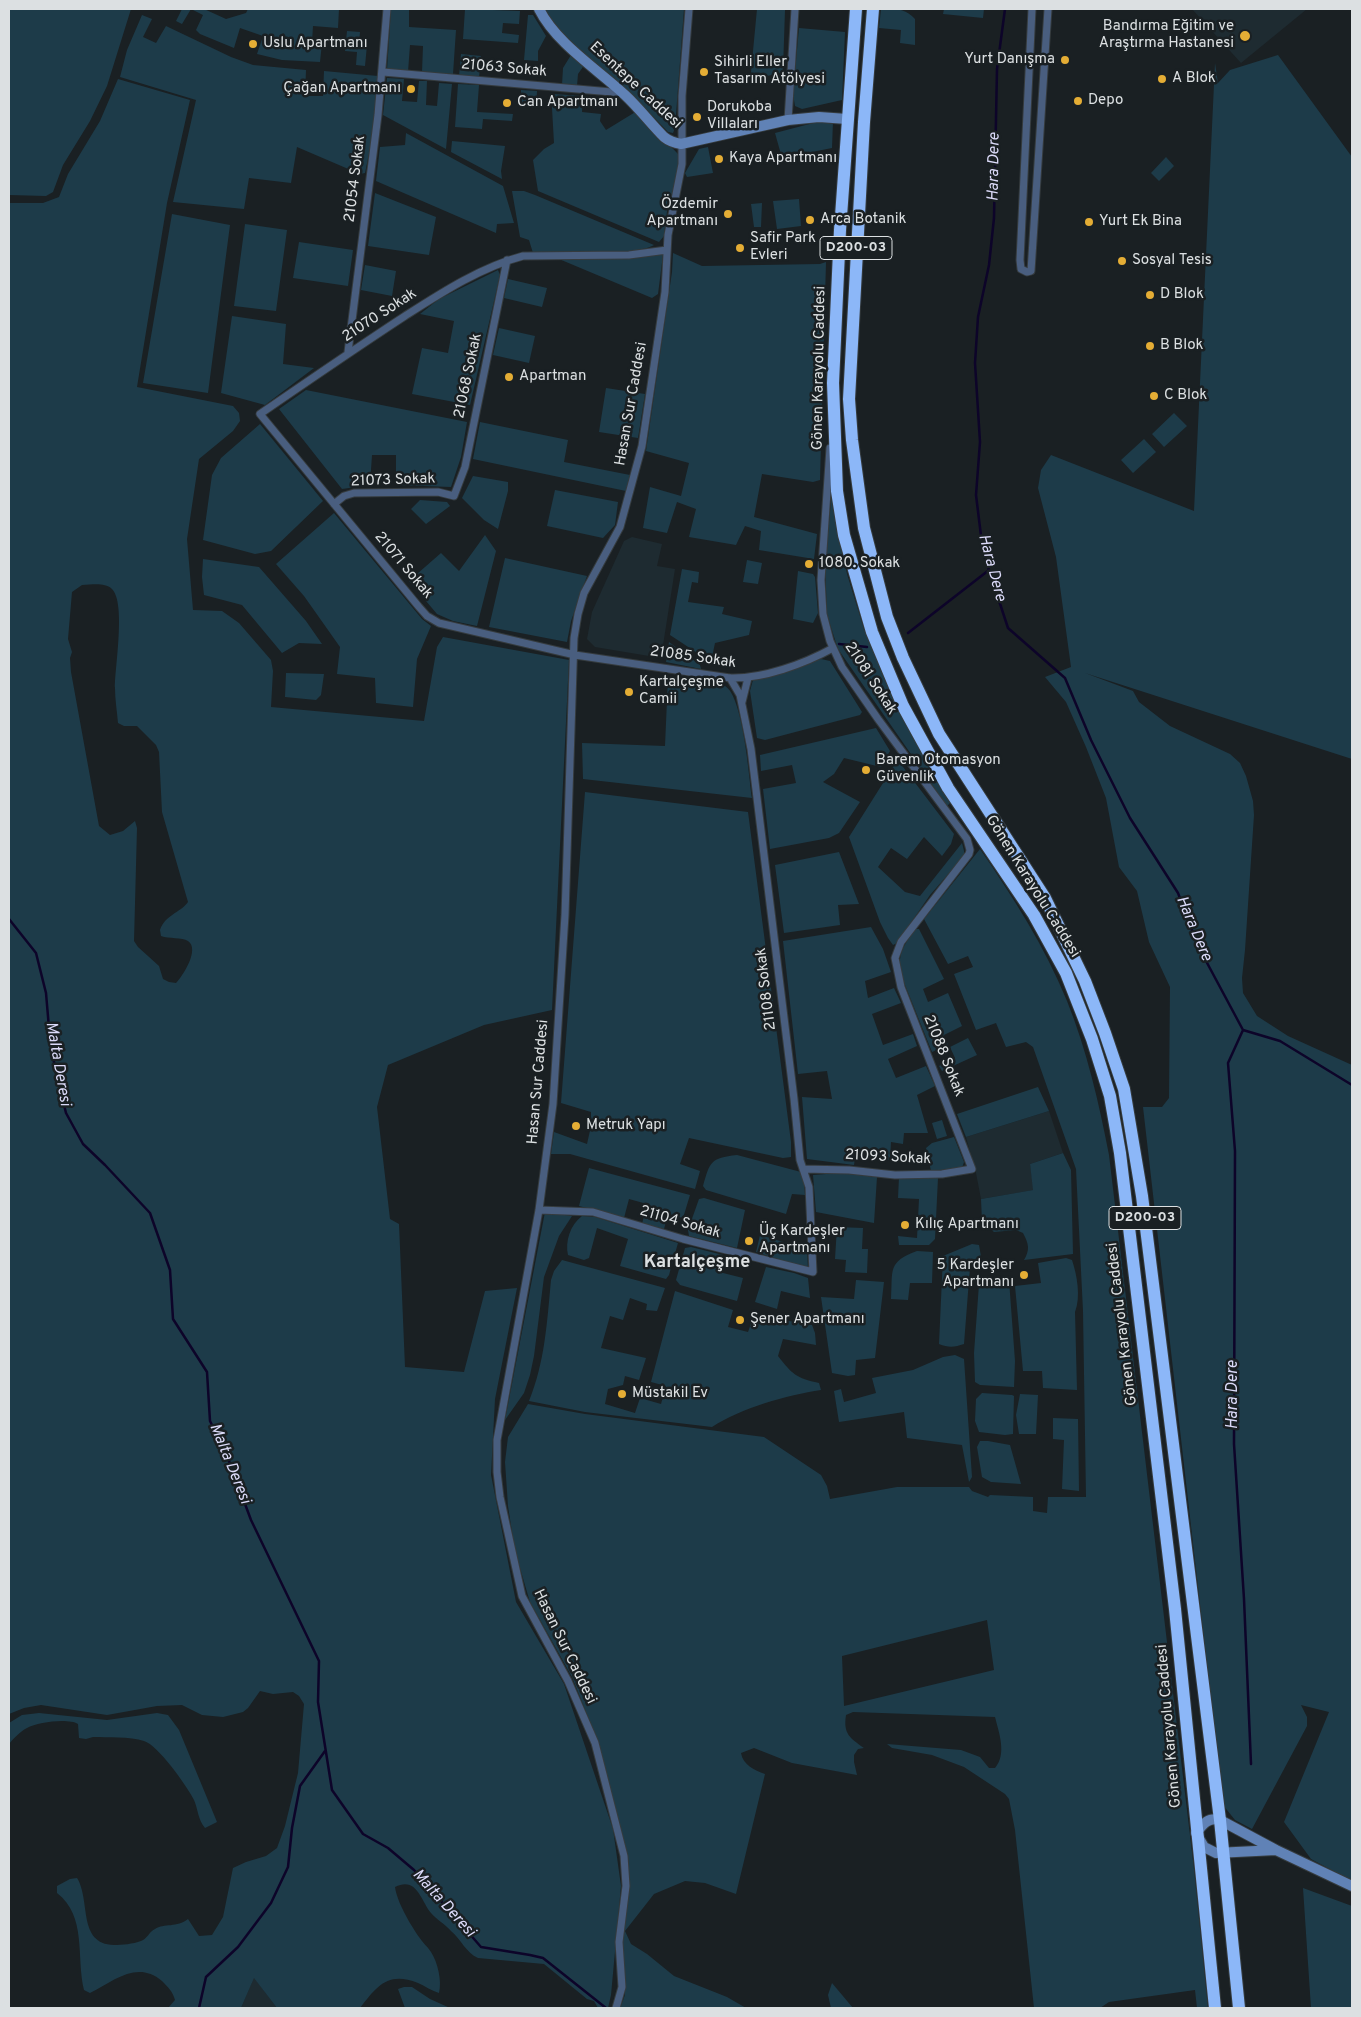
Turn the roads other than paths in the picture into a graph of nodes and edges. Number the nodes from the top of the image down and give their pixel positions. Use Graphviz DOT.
graph roads {
  1 [pos="387,9"];
  2 [pos="539,9"];
  3 [pos="688,9"];
  4 [pos="794,9"];
  5 [pos="856,9"];
  6 [pos="873,9"];
  7 [pos="1032,9"];
  8 [pos="1048,9"];
  9 [pos="383,72"];
  10 [pos="623,93"];
  11 [pos="847,119"];
  12 [pos="788,120"];
  13 [pos="682,144"];
  14 [pos="667,250"];
  15 [pos="507,260"];
  16 [pos="348,352"];
  17 [pos="833,410"];
  18 [pos="260,414"];
  19 [pos="454,496"];
  20 [pos="334,504"];
  21 [pos="833,648"];
  22 [pos="575,655"];
  23 [pos="730,678"];
  24 [pos="748,678"];
  25 [pos="742,702"];
  26 [pos="897,952"];
  27 [pos="803,1169"];
  28 [pos="972,1169"];
  29 [pos="539,1210"];
  30 [pos="813,1272"];
  31 [pos="1220,1820"];
  32 [pos="1196,1833"];
  33 [pos="1276,1850"];
  34 [pos="1223,1854"];
  35 [pos="1352,1886"];
  36 [pos="616,2008"];
  37 [pos="1216,2008"];
  38 [pos="1239,2008"];
  1 -- 9 [label="street, 21054 Sokak"];
  2 -- 10 [label="main road, Esentepe Caddesi"];
  3 -- 13 [label="street, Hasan Sur Caddesi"];
  4 -- 12 [label="street"];
  5 -- 11 [label="highway, Gönen Karayolu Caddesi / D200-03"];
  6 -- 31 [label="highway, Gönen Karayolu Caddesi / D200-03"];
  7 -- 8 [label="street"];
  9 -- 10 [label="street, 21063 Sokak"];
  9 -- 16 [label="street, 21054 Sokak"];
  10 -- 13 [label="main road, Esentepe Caddesi"];
  11 -- 12 [label="main road, Esentepe Caddesi"];
  11 -- 17 [label="highway, Gönen Karayolu Caddesi / D200-03"];
  12 -- 13 [label="main road, Esentepe Caddesi"];
  13 -- 14 [label="street, Hasan Sur Caddesi"];
  14 -- 15 [label="street, 21070 Sokak"];
  14 -- 22 [label="street, Hasan Sur Caddesi"];
  15 -- 16 [label="street, 21070 Sokak"];
  15 -- 19 [label="street, 21068 Sokak"];
  16 -- 18 [label="street, 21070 Sokak"];
  17 -- 21 [label="street, 21081 Sokak"];
  17 -- 32 [label="highway, Gönen Karayolu Caddesi / D200-03"];
  18 -- 20 [label="street, 21071 Sokak"];
  19 -- 20 [label="street, 21073 Sokak"];
  20 -- 22 [label="street, 21071 Sokak"];
  21 -- 24 [label="street, 21085 Sokak"];
  21 -- 26 [label="street, 21081 Sokak"];
  22 -- 23 [label="street, 21085 Sokak"];
  22 -- 29 [label="street, Hasan Sur Caddesi"];
  23 -- 24 [label="street, 21085 Sokak"];
  23 -- 25 [label="street, 21108 Sokak"];
  24 -- 25 [label="street, 21108 Sokak"];
  25 -- 27 [label="street, 21108 Sokak"];
  26 -- 28 [label="street, 21088 Sokak"];
  27 -- 28 [label="street, 21093 Sokak"];
  27 -- 30 [label="street, 21108 Sokak"];
  29 -- 30 [label="street, 21104 Sokak"];
  29 -- 36 [label="street, Hasan Sur Caddesi"];
  31 -- 32 [label="main road"];
  31 -- 33 [label="main road"];
  31 -- 34 [label="highway, Gönen Karayolu Caddesi / D200-03"];
  32 -- 34 [label="main road"];
  32 -- 37 [label="highway, Gönen Karayolu Caddesi / D200-03"];
  33 -- 34 [label="main road"];
  33 -- 35 [label="main road"];
  34 -- 38 [label="highway, Gönen Karayolu Caddesi / D200-03"];
}
